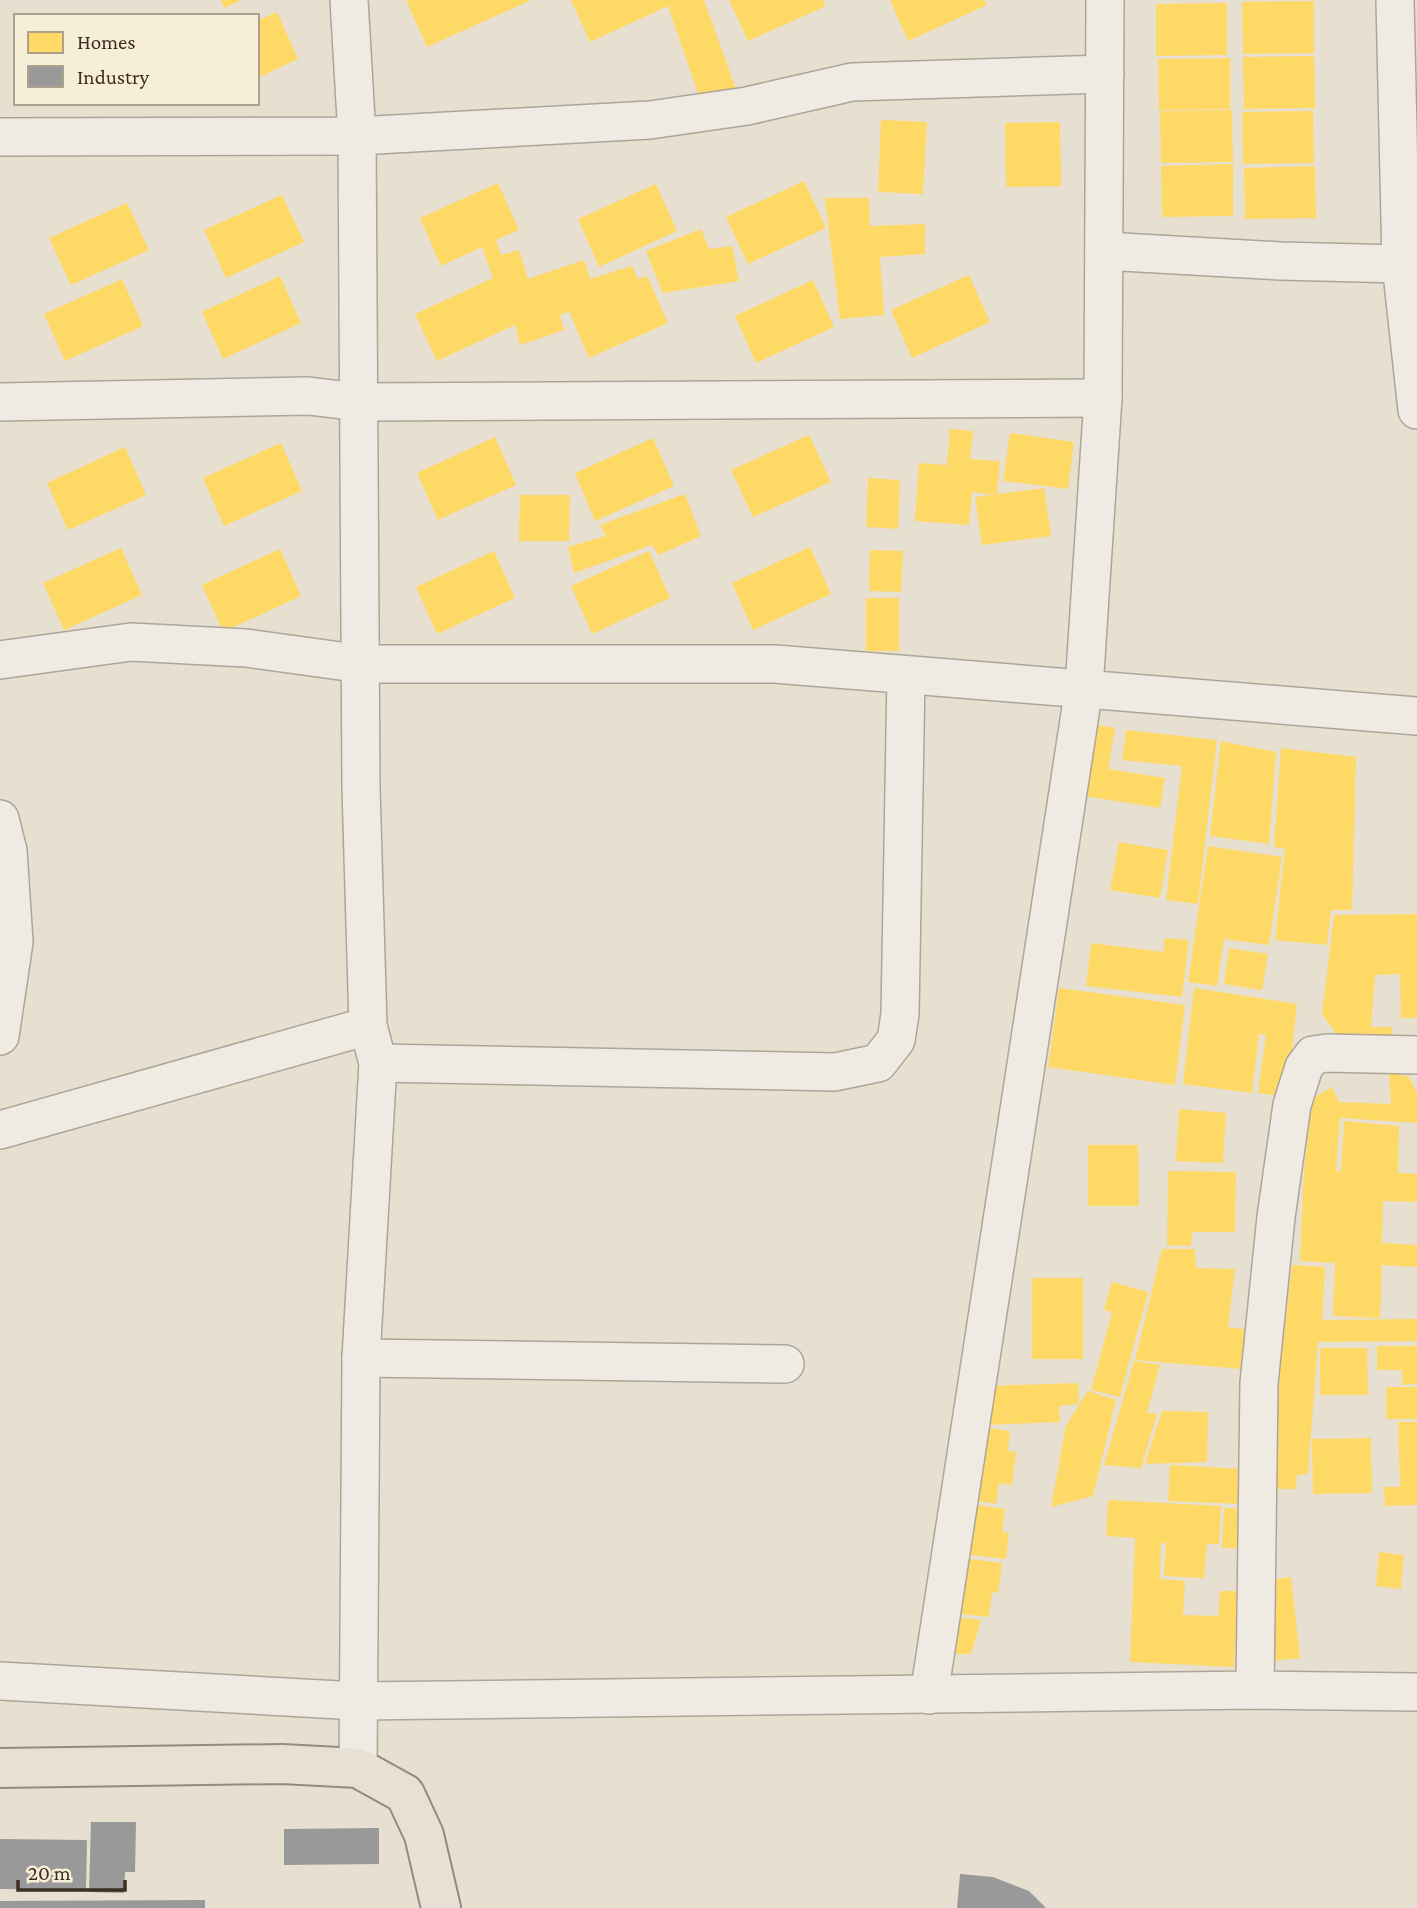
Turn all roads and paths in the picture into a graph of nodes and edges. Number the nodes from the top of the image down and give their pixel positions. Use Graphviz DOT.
graph roads {
  1 [pos="349,0"];
  2 [pos="1105,0"];
  3 [pos="1395,0"];
  4 [pos="1105,74"];
  5 [pos="0,136"];
  6 [pos="357,136"];
  7 [pos="1104,251"];
  8 [pos="1401,264"];
  9 [pos="1104,398"];
  10 [pos="0,402"];
  11 [pos="359,402"];
  12 [pos="1417,410"];
  13 [pos="0,660"];
  14 [pos="362,664"];
  15 [pos="906,676"];
  16 [pos="1084,688"];
  17 [pos="1417,716"];
  18 [pos="0,819"];
  19 [pos="368,1026"];
  20 [pos="0,1036"];
  21 [pos="1417,1055"];
  22 [pos="378,1063"];
  23 [pos="0,1130"];
  24 [pos="361,1358"];
  25 [pos="785,1364"];
  26 [pos="0,1681"];
  27 [pos="1255,1690"];
  28 [pos="1417,1692"];
  29 [pos="929,1695"];
  30 [pos="358,1701"];
  31 [pos="0,1768"];
  32 [pos="358,1768"];
  33 [pos="439,1908"];
  1 -- 6 [label="street"];
  2 -- 4 [label="street"];
  3 -- 8 [label="street"];
  4 -- 6 [label="street"];
  4 -- 7 [label="street"];
  5 -- 6 [label="street"];
  6 -- 11 [label="street"];
  7 -- 8 [label="street"];
  7 -- 9 [label="street"];
  8 -- 12 [label="street"];
  9 -- 11 [label="street"];
  9 -- 16 [label="street"];
  10 -- 11 [label="street"];
  11 -- 14 [label="street"];
  13 -- 14 [label="street"];
  14 -- 15 [label="street"];
  14 -- 19 [label="street"];
  15 -- 16 [label="street"];
  15 -- 22 [label="street"];
  16 -- 17 [label="street"];
  16 -- 29 [label="street"];
  18 -- 20 [label="street"];
  19 -- 22 [label="street"];
  19 -- 23 [label="street"];
  21 -- 27 [label="street"];
  22 -- 24 [label="street"];
  24 -- 25 [label="street"];
  24 -- 30 [label="street"];
  26 -- 30 [label="street"];
  27 -- 28 [label="street"];
  27 -- 29 [label="street"];
  29 -- 30 [label="street"];
  30 -- 32 [label="street"];
  31 -- 32 [label="main road"];
  32 -- 33 [label="main road"];
}
